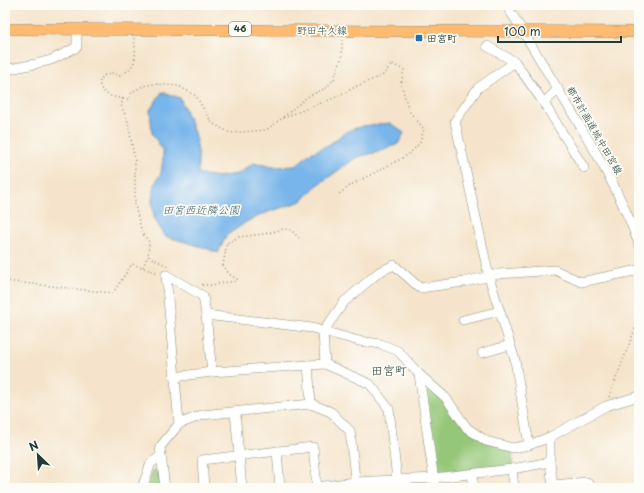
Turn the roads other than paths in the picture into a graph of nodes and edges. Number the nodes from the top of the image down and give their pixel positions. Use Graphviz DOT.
graph roads {
  1 [pos="506,5"];
  2 [pos="5,28"];
  3 [pos="77,29"];
  4 [pos="522,32"];
  5 [pos="639,32"];
  6 [pos="487,46"];
  7 [pos="515,62"];
  8 [pos="5,70"];
  9 [pos="558,89"];
  10 [pos="544,103"];
  11 [pos="584,168"];
  12 [pos="639,244"];
  13 [pos="639,270"];
  14 [pos="489,277"];
  15 [pos="500,312"];
  16 [pos="206,316"];
  17 [pos="463,320"];
  18 [pos="323,332"];
  19 [pos="510,345"];
  20 [pos="482,353"];
  21 [pos="325,364"];
  22 [pos="308,365"];
  23 [pos="212,372"];
  24 [pos="419,374"];
  25 [pos="174,377"];
  26 [pos="639,396"];
  27 [pos="311,404"];
  28 [pos="235,412"];
  29 [pos="179,424"];
  30 [pos="550,437"];
  31 [pos="529,445"];
  32 [pos="277,451"];
  33 [pos="239,455"];
  34 [pos="161,456"];
  35 [pos="550,462"];
  36 [pos="512,469"];
  37 [pos="472,474"];
  38 [pos="434,478"];
  39 [pos="398,483"];
  40 [pos="356,485"];
  41 [pos="317,487"];
  42 [pos="553,487"];
  43 [pos="142,488"];
  44 [pos="165,488"];
  45 [pos="204,488"];
  46 [pos="242,488"];
  47 [pos="280,488"];
  48 [pos="435,488"];
  49 [pos="474,488"];
  50 [pos="514,488"];
  51 [pos="591,488"];
  1 -- 4 [label="street, 都市計画道城中田宮線"];
  2 -- 3 [label="main road, 野田牛久線 / 46"];
  3 -- 4 [label="main road, 野田牛久線 / 46"];
  3 -- 8 [label="street"];
  4 -- 5 [label="main road, 野田牛久線 / 46"];
  4 -- 9 [label="street, 都市計画道城中田宮線"];
  6 -- 7 [label="street"];
  7 -- 10 [label="street"];
  7 -- 14 [label="street"];
  9 -- 10 [label="street"];
  9 -- 12 [label="street, 都市計画道城中田宮線"];
  10 -- 11 [label="street"];
  13 -- 14 [label="street"];
  14 -- 15 [label="street"];
  14 -- 18 [label="street"];
  15 -- 17 [label="street"];
  15 -- 19 [label="street"];
  16 -- 18 [label="street"];
  16 -- 23 [label="street"];
  16 -- 25 [label="street"];
  18 -- 21 [label="street"];
  18 -- 24 [label="street"];
  19 -- 20 [label="street"];
  19 -- 31 [label="street"];
  21 -- 22 [label="street"];
  21 -- 39 [label="street"];
  22 -- 23 [label="street"];
  22 -- 27 [label="street"];
  23 -- 25 [label="street"];
  24 -- 31 [label="street"];
  24 -- 38 [label="street"];
  25 -- 29 [label="street"];
  26 -- 30 [label="street"];
  27 -- 28 [label="street"];
  27 -- 40 [label="street"];
  28 -- 29 [label="street"];
  28 -- 33 [label="street"];
  29 -- 34 [label="street"];
  30 -- 31 [label="street"];
  30 -- 35 [label="street"];
  32 -- 33 [label="street"];
  32 -- 41 [label="street"];
  32 -- 47 [label="street"];
  33 -- 45 [label="street"];
  33 -- 46 [label="street"];
  34 -- 43 [label="street"];
  34 -- 44 [label="street"];
  35 -- 36 [label="street"];
  35 -- 42 [label="street"];
  36 -- 37 [label="street"];
  36 -- 50 [label="street"];
  37 -- 38 [label="street"];
  37 -- 49 [label="street"];
  38 -- 39 [label="street"];
  38 -- 48 [label="street"];
  39 -- 40 [label="street"];
  40 -- 41 [label="street"];
  42 -- 51 [label="street"];
}
